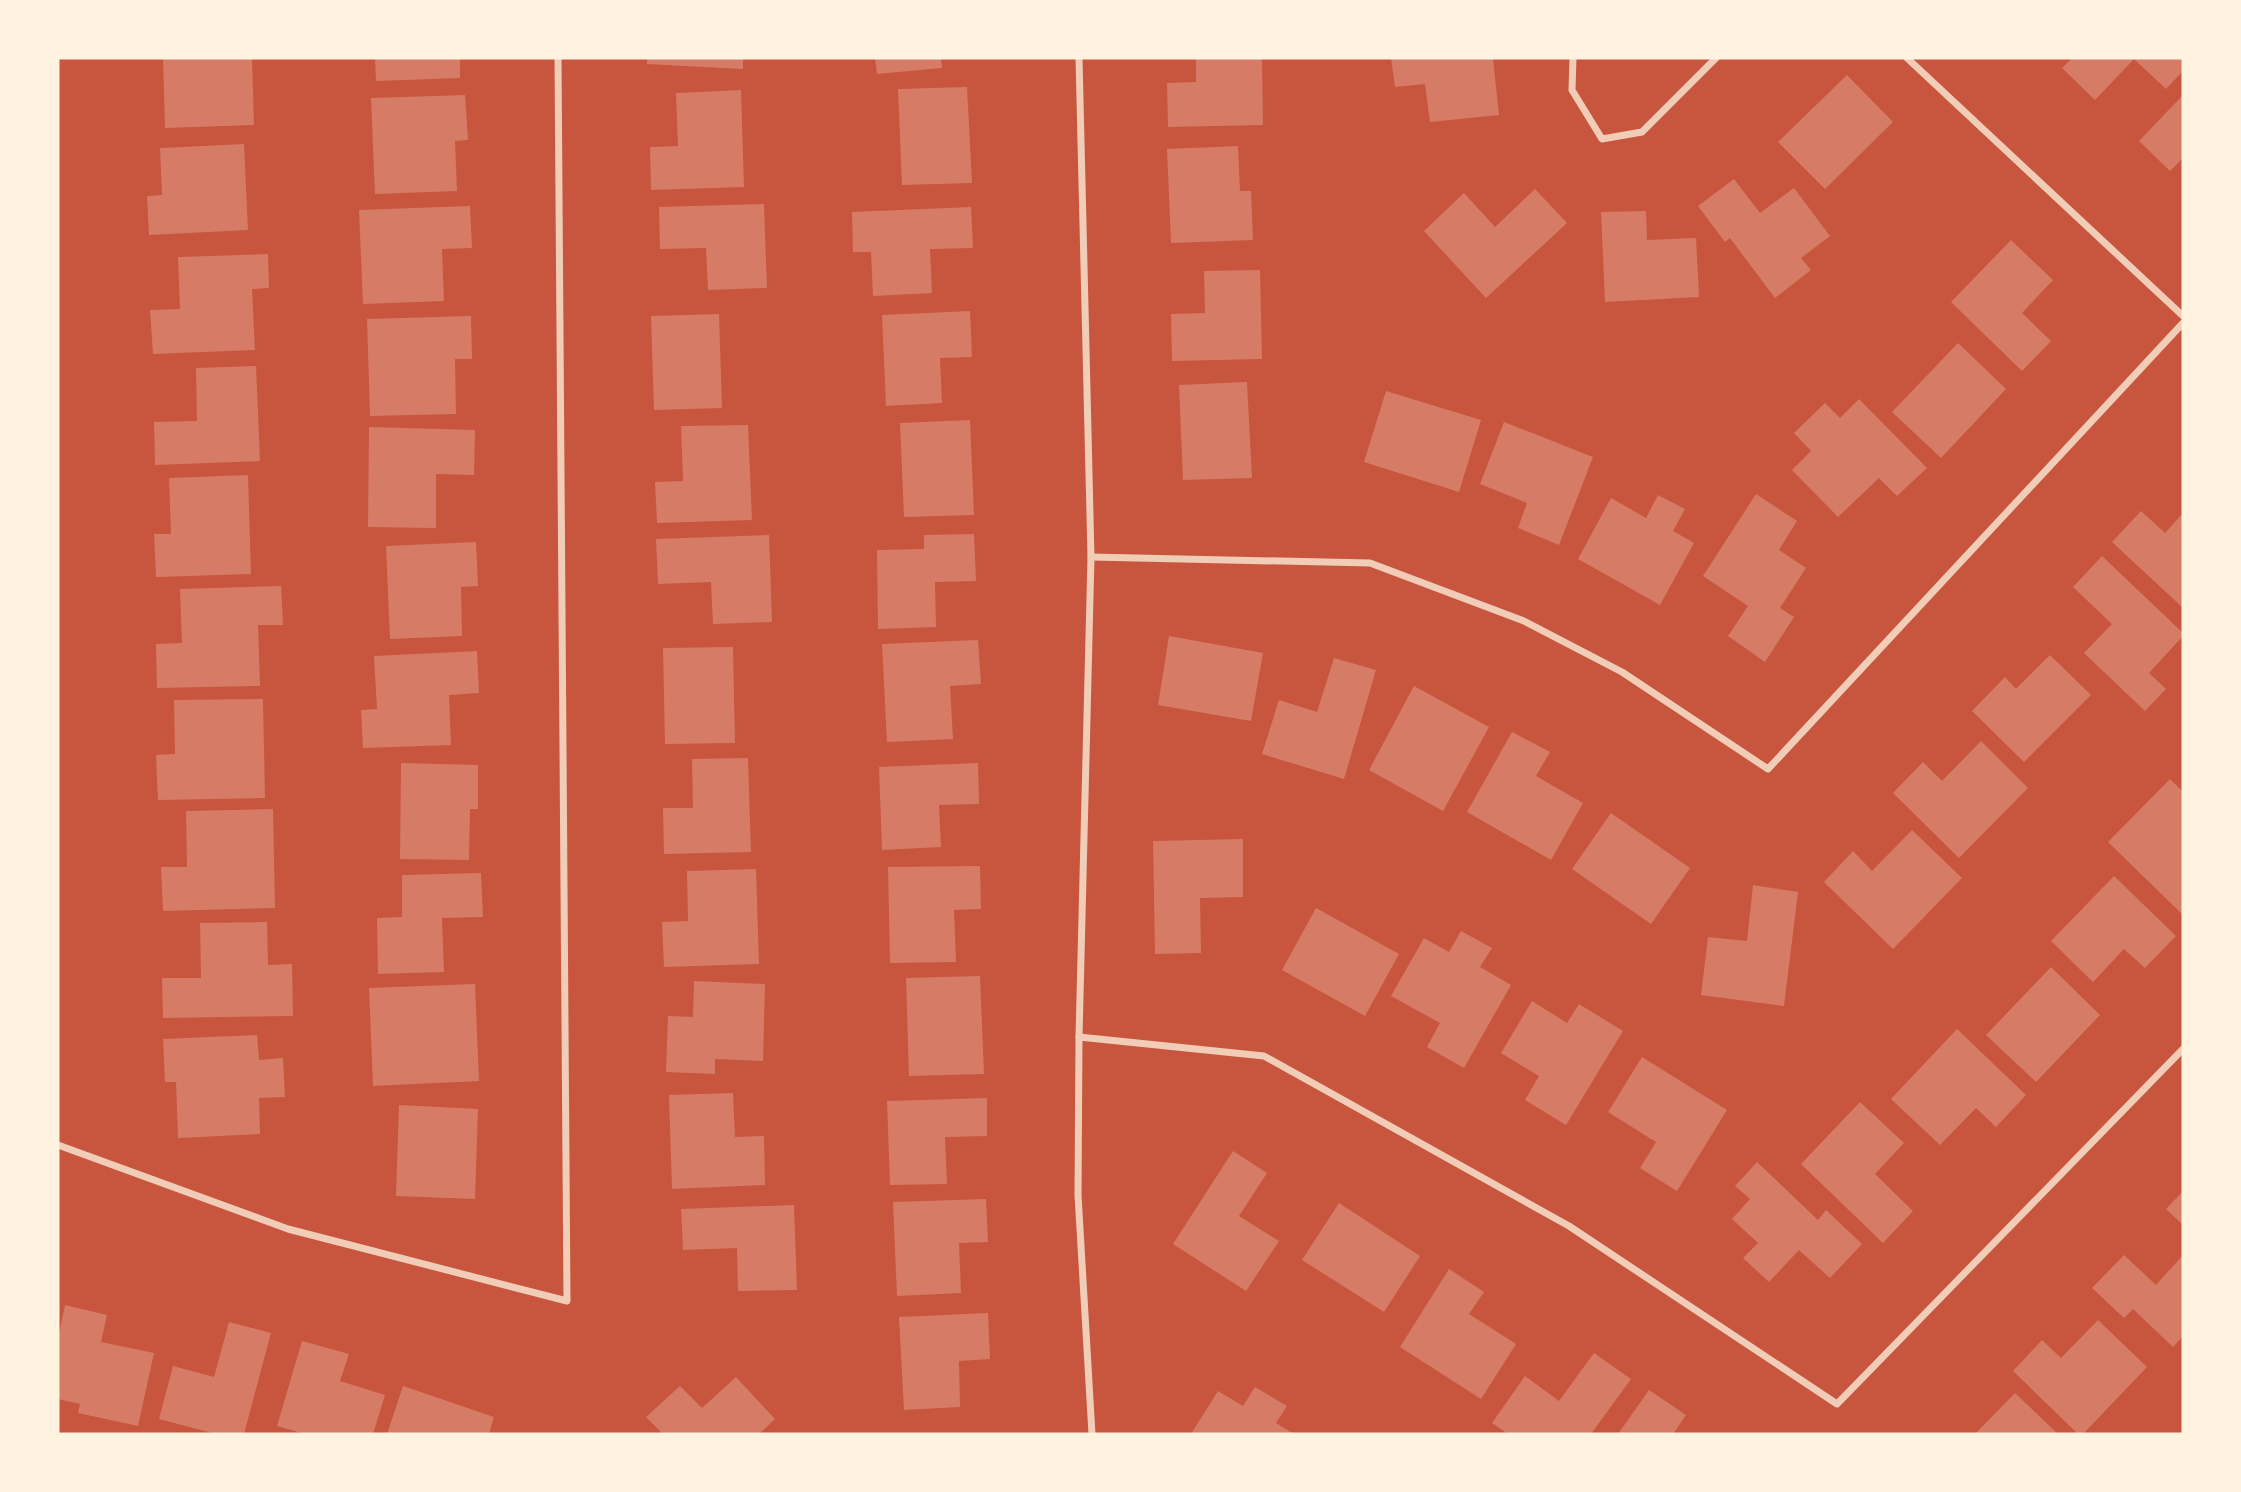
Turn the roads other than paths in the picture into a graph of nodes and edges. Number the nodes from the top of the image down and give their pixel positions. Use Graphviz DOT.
graph roads {
  1 [pos="558,58"];
  2 [pos="1079,58"];
  3 [pos="1573,58"];
  4 [pos="1716,58"];
  5 [pos="1907,58"];
  6 [pos="2183,316"];
  7 [pos="2183,323"];
  8 [pos="1091,557"];
  9 [pos="1079,1037"];
  10 [pos="2183,1049"];
  11 [pos="58,1145"];
  12 [pos="1092,1434"];
  1 -- 11 [label="street"];
  2 -- 8 [label="street"];
  3 -- 4 [label="street"];
  5 -- 6 [label="street"];
  7 -- 8 [label="street"];
  8 -- 9 [label="street"];
  9 -- 10 [label="street"];
  9 -- 12 [label="street"];
}
